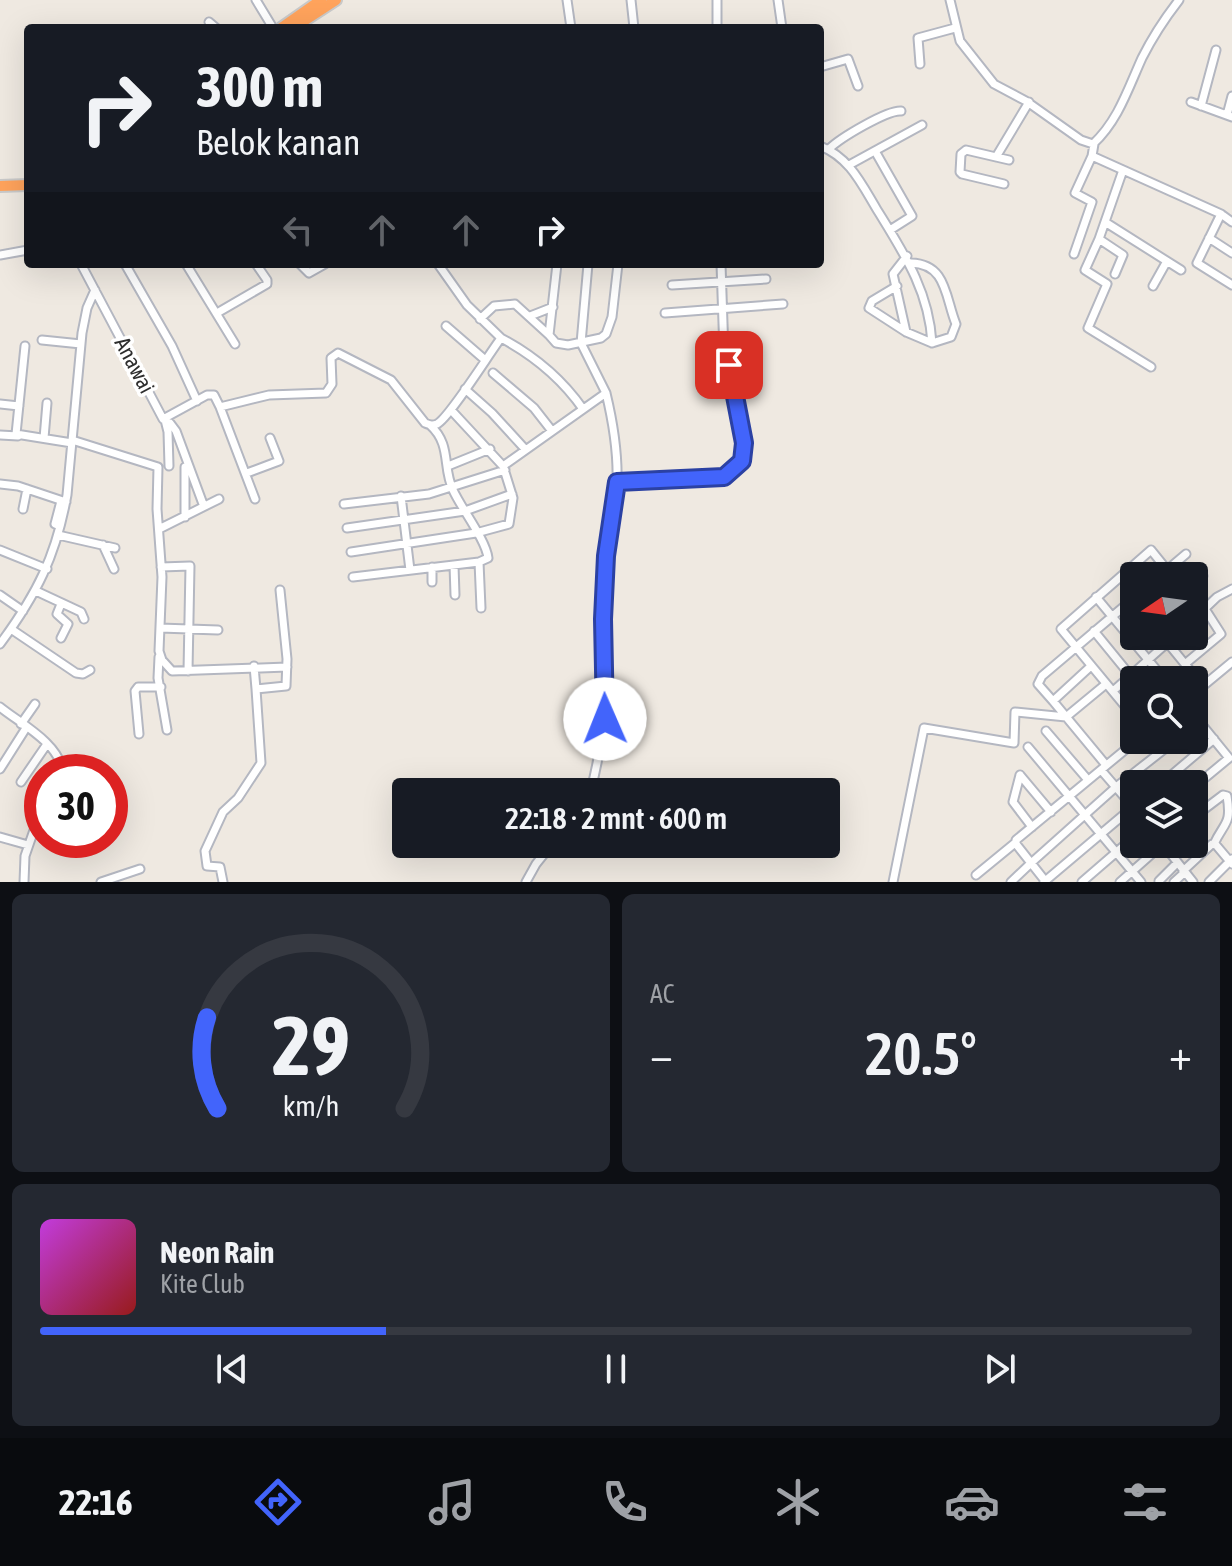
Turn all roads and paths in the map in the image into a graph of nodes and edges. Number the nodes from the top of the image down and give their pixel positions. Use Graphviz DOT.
graph roads {
  1 [pos="256,0"];
  2 [pos="336,0"];
  3 [pos="567,0"];
  4 [pos="631,0"];
  5 [pos="717,0"];
  6 [pos="778,0"];
  7 [pos="950,0"];
  8 [pos="1179,0"];
  9 [pos="316,1"];
  10 [pos="310,23"];
  11 [pos="271,24"];
  12 [pos="286,24"];
  13 [pos="570,24"];
  14 [pos="634,24"];
  15 [pos="717,24"];
  16 [pos="781,24"];
  17 [pos="955,28"];
  18 [pos="1216,50"];
  19 [pos="920,64"];
  20 [pos="824,66"];
  21 [pos="858,86"];
  22 [pos="1232,96"];
  23 [pos="1029,102"];
  24 [pos="1191,102"];
  25 [pos="1201,106"];
  26 [pos="901,111"];
  27 [pos="1230,116"];
  28 [pos="922,125"];
  29 [pos="1094,144"];
  30 [pos="824,147"];
  31 [pos="829,149"];
  32 [pos="875,151"];
  33 [pos="1092,156"];
  34 [pos="996,157"];
  35 [pos="1009,160"];
  36 [pos="849,165"];
  37 [pos="1123,170"];
  38 [pos="1004,184"];
  39 [pos="1221,214"];
  40 [pos="1105,222"];
  41 [pos="1232,222"];
  42 [pos="890,230"];
  43 [pos="1209,238"];
  44 [pos="1099,239"];
  45 [pos="24,251"];
  46 [pos="1232,253"];
  47 [pos="1074,254"];
  48 [pos="0,255"];
  49 [pos="909,259"];
  50 [pos="1167,261"];
  51 [pos="83,268"];
  52 [pos="127,268"];
  53 [pos="191,268"];
  54 [pos="259,268"];
  55 [pos="441,268"];
  56 [pos="557,268"];
  57 [pos="588,268"];
  58 [pos="618,268"];
  59 [pos="721,268"];
  60 [pos="1181,270"];
  61 [pos="1115,274"];
  62 [pos="766,279"];
  63 [pos="722,282"];
  64 [pos="672,285"];
  65 [pos="1232,285"];
  66 [pos="897,286"];
  67 [pos="1153,286"];
  68 [pos="95,290"];
  69 [pos="783,304"];
  70 [pos="553,307"];
  71 [pos="723,310"];
  72 [pos="217,313"];
  73 [pos="665,313"];
  74 [pos="530,316"];
  75 [pos="480,319"];
  76 [pos="446,326"];
  77 [pos="906,332"];
  78 [pos="549,335"];
  79 [pos="501,338"];
  80 [pos="42,340"];
  81 [pos="581,343"];
  82 [pos="932,343"];
  83 [pos="81,344"];
  84 [pos="235,344"];
  85 [pos="25,346"];
  86 [pos="484,359"];
  87 [pos="1151,367"];
  88 [pos="493,373"];
  89 [pos="465,389"];
  90 [pos="606,393"];
  91 [pos="197,401"];
  92 [pos="47,403"];
  93 [pos="0,404"];
  94 [pos="19,406"];
  95 [pos="220,407"];
  96 [pos="583,409"];
  97 [pos="451,410"];
  98 [pos="165,421"];
  99 [pos="430,425"];
  100 [pos="552,431"];
  101 [pos="0,435"];
  102 [pos="18,436"];
  103 [pos="44,438"];
  104 [pos="270,438"];
  105 [pos="72,442"];
  106 [pos="490,449"];
  107 [pos="525,449"];
  108 [pos="169,466"];
  109 [pos="448,466"];
  110 [pos="158,467"];
  111 [pos="187,467"];
  112 [pos="504,468"];
  113 [pos="247,473"];
  114 [pos="617,482"];
  115 [pos="0,484"];
  116 [pos="451,487"];
  117 [pos="27,489"];
  118 [pos="512,494"];
  119 [pos="401,496"];
  120 [pos="219,499"];
  121 [pos="255,499"];
  122 [pos="63,502"];
  123 [pos="203,504"];
  124 [pos="344,504"];
  125 [pos="23,509"];
  126 [pos="465,511"];
  127 [pos="185,517"];
  128 [pos="404,521"];
  129 [pos="347,528"];
  130 [pos="159,529"];
  131 [pos="476,533"];
  132 [pos="58,535"];
  133 [pos="103,545"];
  134 [pos="407,545"];
  135 [pos="115,548"];
  136 [pos="0,550"];
  137 [pos="351,552"];
  138 [pos="1186,554"];
  139 [pos="479,562"];
  140 [pos="1137,562"];
  141 [pos="1158,562"];
  142 [pos="1178,562"];
  143 [pos="454,565"];
  144 [pos="161,567"];
  145 [pos="432,567"];
  146 [pos="47,569"];
  147 [pos="114,569"];
  148 [pos="410,570"];
  149 [pos="1120,576"];
  150 [pos="353,577"];
  151 [pos="432,582"];
  152 [pos="1232,589"];
  153 [pos="280,590"];
  154 [pos="36,591"];
  155 [pos="0,595"];
  156 [pos="455,595"];
  157 [pos="1096,597"];
  158 [pos="61,604"];
  159 [pos="1208,607"];
  160 [pos="481,608"];
  161 [pos="1120,610"];
  162 [pos="23,611"];
  163 [pos="1112,616"];
  164 [pos="84,619"];
  165 [pos="1208,621"];
  166 [pos="160,628"];
  167 [pos="11,629"];
  168 [pos="189,629"];
  169 [pos="218,630"];
  170 [pos="1094,631"];
  171 [pos="61,638"];
  172 [pos="0,644"];
  173 [pos="1208,645"];
  174 [pos="1075,647"];
  175 [pos="1156,650"];
  176 [pos="1173,650"];
  177 [pos="1202,650"];
  178 [pos="159,651"];
  179 [pos="1148,660"];
  180 [pos="1232,662"];
  181 [pos="1185,664"];
  182 [pos="254,666"];
  183 [pos="1091,666"];
  184 [pos="1122,666"];
  185 [pos="1143,666"];
  186 [pos="1153,666"];
  187 [pos="287,667"];
  188 [pos="90,670"];
  189 [pos="188,671"];
  190 [pos="1208,682"];
  191 [pos="1106,684"];
  192 [pos="1120,686"];
  193 [pos="161,687"];
  194 [pos="256,689"];
  195 [pos="1113,691"];
  196 [pos="1120,700"];
  197 [pos="1053,701"];
  198 [pos="35,704"];
  199 [pos="0,707"];
  200 [pos="1066,717"];
  201 [pos="24,726"];
  202 [pos="167,730"];
  203 [pos="1046,731"];
  204 [pos="1208,733"];
  205 [pos="139,734"];
  206 [pos="1214,739"];
  207 [pos="47,744"];
  208 [pos="1028,747"];
  209 [pos="56,754"];
  210 [pos="1120,754"];
  211 [pos="1158,754"];
  212 [pos="1104,768"];
  213 [pos="0,769"];
  214 [pos="1177,770"];
  215 [pos="1208,776"];
  216 [pos="593,778"];
  217 [pos="1088,780"];
  218 [pos="21,782"];
  219 [pos="1116,787"];
  220 [pos="1120,791"];
  221 [pos="1069,797"];
  222 [pos="1208,806"];
  223 [pos="1051,812"];
  224 [pos="1086,815"];
  225 [pos="1120,818"];
  226 [pos="1032,827"];
  227 [pos="1101,833"];
  228 [pos="0,837"];
  229 [pos="1015,843"];
  230 [pos="24,844"];
  231 [pos="1214,844"];
  232 [pos="1120,849"];
  233 [pos="1116,853"];
  234 [pos="25,858"];
  235 [pos="541,858"];
  236 [pos="1148,858"];
  237 [pos="1173,858"];
  238 [pos="1231,861"];
  239 [pos="1031,863"];
  240 [pos="1177,863"];
  241 [pos="140,869"];
  242 [pos="1133,872"];
  243 [pos="1184,872"];
  244 [pos="96,873"];
  245 [pos="976,875"];
  246 [pos="1159,881"];
  247 [pos="24,882"];
  248 [pos="101,882"];
  249 [pos="223,882"];
  250 [pos="526,882"];
  251 [pos="893,882"];
  252 [pos="1011,882"];
  253 [pos="1045,882"];
  254 [pos="1082,882"];
  255 [pos="1120,882"];
  256 [pos="1141,882"];
  257 [pos="1174,882"];
  258 [pos="1193,882"];
  259 [pos="1209,882"];
  1 -- 11 [label="street"];
  2 -- 10 [label="highway"];
  3 -- 13 [label="street"];
  4 -- 14 [label="street"];
  5 -- 15 [label="street"];
  6 -- 16 [label="street"];
  7 -- 17 [label="street"];
  8 -- 29 [label="street"];
  9 -- 12 [label="highway"];
  17 -- 19 [label="street"];
  17 -- 23 [label="street"];
  18 -- 25 [label="street"];
  20 -- 21 [label="street"];
  22 -- 27 [label="street"];
  23 -- 29 [label="street"];
  23 -- 34 [label="street"];
  24 -- 25 [label="street"];
  25 -- 27 [label="street"];
  26 -- 31 [label="street"];
  28 -- 32 [label="street"];
  29 -- 33 [label="street"];
  30 -- 31 [label="street"];
  31 -- 36 [label="street"];
  32 -- 36 [label="street"];
  32 -- 42 [label="street"];
  33 -- 37 [label="street"];
  33 -- 47 [label="street"];
  34 -- 35 [label="street"];
  34 -- 38 [label="street"];
  36 -- 42 [label="street"];
  37 -- 39 [label="street"];
  37 -- 40 [label="street"];
  39 -- 41 [label="street"];
  39 -- 43 [label="street"];
  40 -- 44 [label="street"];
  40 -- 50 [label="street"];
  42 -- 49 [label="street"];
  43 -- 46 [label="street"];
  43 -- 65 [label="street"];
  44 -- 61 [label="street"];
  44 -- 87 [label="street"];
  45 -- 48 [label="street"];
  49 -- 66 [label="street"];
  49 -- 82 [label="street"];
  49 -- 82 [label="street"];
  50 -- 60 [label="street"];
  50 -- 67 [label="street"];
  51 -- 68 [label="street, Anawai"];
  52 -- 91 [label="street"];
  53 -- 72 [label="street"];
  54 -- 72 [label="street"];
  55 -- 75 [label="street"];
  56 -- 70 [label="street"];
  57 -- 81 [label="street"];
  58 -- 81 [label="street"];
  59 -- 63 [label="street"];
  62 -- 63 [label="street"];
  63 -- 64 [label="street"];
  63 -- 71 [label="street"];
  66 -- 77 [label="street"];
  66 -- 77 [label="street"];
  68 -- 83 [label="street"];
  68 -- 98 [label="street, Anawai"];
  69 -- 71 [label="street"];
  70 -- 74 [label="street"];
  70 -- 78 [label="street"];
  71 -- 73 [label="street"];
  71 -- 114 [label="street"];
  72 -- 84 [label="street"];
  74 -- 75 [label="street"];
  74 -- 78 [label="street"];
  75 -- 79 [label="street"];
  76 -- 86 [label="street"];
  77 -- 82 [label="street"];
  78 -- 81 [label="street"];
  79 -- 86 [label="street"];
  79 -- 96 [label="street"];
  80 -- 83 [label="street"];
  81 -- 90 [label="street"];
  83 -- 105 [label="street"];
  85 -- 94 [label="street"];
  86 -- 89 [label="street"];
  88 -- 100 [label="street"];
  89 -- 97 [label="street"];
  89 -- 107 [label="street"];
  90 -- 96 [label="street"];
  90 -- 114 [label="street"];
  91 -- 95 [label="street, Anawai"];
  91 -- 98 [label="street, Anawai"];
  92 -- 103 [label="street"];
  93 -- 94 [label="street"];
  94 -- 102 [label="street"];
  95 -- 99 [label="street"];
  95 -- 113 [label="street"];
  96 -- 100 [label="street"];
  97 -- 99 [label="street"];
  97 -- 106 [label="street"];
  98 -- 108 [label="street"];
  98 -- 111 [label="street"];
  99 -- 109 [label="street"];
  100 -- 107 [label="street"];
  101 -- 102 [label="street"];
  102 -- 103 [label="street"];
  103 -- 105 [label="street"];
  104 -- 113 [label="street"];
  105 -- 110 [label="street"];
  105 -- 122 [label="street"];
  106 -- 109 [label="street"];
  106 -- 112 [label="street"];
  107 -- 112 [label="street"];
  108 -- 110 [label="street"];
  108 -- 111 [label="street"];
  109 -- 116 [label="street"];
  110 -- 130 [label="street"];
  111 -- 123 [label="street"];
  111 -- 127 [label="street"];
  112 -- 116 [label="street"];
  112 -- 118 [label="street"];
  113 -- 121 [label="street"];
  114 -- 216 [label="street"];
  115 -- 117 [label="street"];
  116 -- 119 [label="street"];
  116 -- 126 [label="street"];
  117 -- 122 [label="street"];
  117 -- 125 [label="street"];
  118 -- 126 [label="street"];
  118 -- 131 [label="street"];
  119 -- 124 [label="street"];
  119 -- 128 [label="street"];
  120 -- 127 [label="street"];
  122 -- 132 [label="street"];
  126 -- 128 [label="street"];
  126 -- 131 [label="street"];
  127 -- 130 [label="street"];
  128 -- 129 [label="street"];
  128 -- 134 [label="street"];
  130 -- 144 [label="street"];
  131 -- 134 [label="street"];
  131 -- 139 [label="street"];
  132 -- 133 [label="street"];
  132 -- 146 [label="street"];
  133 -- 135 [label="street"];
  133 -- 147 [label="street"];
  134 -- 137 [label="street"];
  134 -- 148 [label="street"];
  136 -- 146 [label="street"];
  138 -- 142 [label="street"];
  139 -- 143 [label="street"];
  139 -- 160 [label="street"];
  140 -- 141 [label="street"];
  143 -- 145 [label="street"];
  143 -- 156 [label="street"];
  144 -- 166 [label="street"];
  144 -- 168 [label="street"];
  145 -- 148 [label="street"];
  145 -- 151 [label="street"];
  146 -- 154 [label="street"];
  148 -- 150 [label="street"];
  149 -- 157 [label="street"];
  152 -- 159 [label="street"];
  153 -- 187 [label="street"];
  154 -- 158 [label="street"];
  154 -- 162 [label="street"];
  155 -- 162 [label="street"];
  157 -- 163 [label="street"];
  157 -- 174 [label="street"];
  158 -- 164 [label="street"];
  158 -- 171 [label="street"];
  161 -- 163 [label="street"];
  162 -- 167 [label="street"];
  163 -- 170 [label="street"];
  163 -- 179 [label="street"];
  165 -- 173 [label="street"];
  166 -- 168 [label="street"];
  166 -- 178 [label="street"];
  167 -- 172 [label="street"];
  167 -- 188 [label="street"];
  168 -- 169 [label="street"];
  168 -- 189 [label="street"];
  170 -- 174 [label="street"];
  170 -- 184 [label="street"];
  174 -- 183 [label="street"];
  174 -- 197 [label="street"];
  175 -- 179 [label="street"];
  176 -- 181 [label="street"];
  177 -- 181 [label="street"];
  178 -- 189 [label="street"];
  178 -- 193 [label="street"];
  179 -- 185 [label="street"];
  179 -- 186 [label="street"];
  180 -- 190 [label="street"];
  182 -- 187 [label="street"];
  182 -- 189 [label="street"];
  182 -- 194 [label="street"];
  183 -- 191 [label="street"];
  183 -- 197 [label="street"];
  187 -- 194 [label="street"];
  191 -- 195 [label="street"];
  191 -- 200 [label="street"];
  192 -- 195 [label="street"];
  193 -- 202 [label="street"];
  193 -- 205 [label="street"];
  194 -- 249 [label="street"];
  195 -- 196 [label="street"];
  197 -- 200 [label="street"];
  198 -- 201 [label="street"];
  199 -- 201 [label="street"];
  200 -- 212 [label="street"];
  200 -- 251 [label="street"];
  201 -- 207 [label="street"];
  201 -- 213 [label="street"];
  203 -- 217 [label="street"];
  204 -- 206 [label="street"];
  206 -- 214 [label="street"];
  206 -- 215 [label="street"];
  207 -- 209 [label="street"];
  207 -- 218 [label="street"];
  208 -- 221 [label="street"];
  210 -- 212 [label="street"];
  211 -- 219 [label="street"];
  212 -- 217 [label="street"];
  212 -- 219 [label="street"];
  217 -- 221 [label="street"];
  219 -- 220 [label="street"];
  219 -- 224 [label="street"];
  221 -- 223 [label="street"];
  221 -- 224 [label="street"];
  222 -- 231 [label="street"];
  223 -- 226 [label="street"];
  223 -- 226 [label="street"];
  224 -- 227 [label="street"];
  224 -- 239 [label="street"];
  225 -- 227 [label="street"];
  226 -- 229 [label="street"];
  227 -- 233 [label="street"];
  227 -- 253 [label="street"];
  228 -- 230 [label="street"];
  229 -- 239 [label="street"];
  229 -- 245 [label="street"];
  231 -- 238 [label="street"];
  231 -- 243 [label="street"];
  232 -- 233 [label="street"];
  233 -- 242 [label="street"];
  233 -- 254 [label="street"];
  234 -- 247 [label="street"];
  235 -- 250 [label="street"];
  236 -- 242 [label="street"];
  237 -- 240 [label="street"];
  238 -- 259 [label="street"];
  239 -- 252 [label="street"];
  239 -- 253 [label="street"];
  240 -- 243 [label="street"];
  240 -- 246 [label="street"];
  241 -- 248 [label="street"];
  242 -- 255 [label="street"];
  242 -- 256 [label="street"];
  243 -- 257 [label="street"];
  243 -- 258 [label="street"];
  244 -- 248 [label="street"];
}
